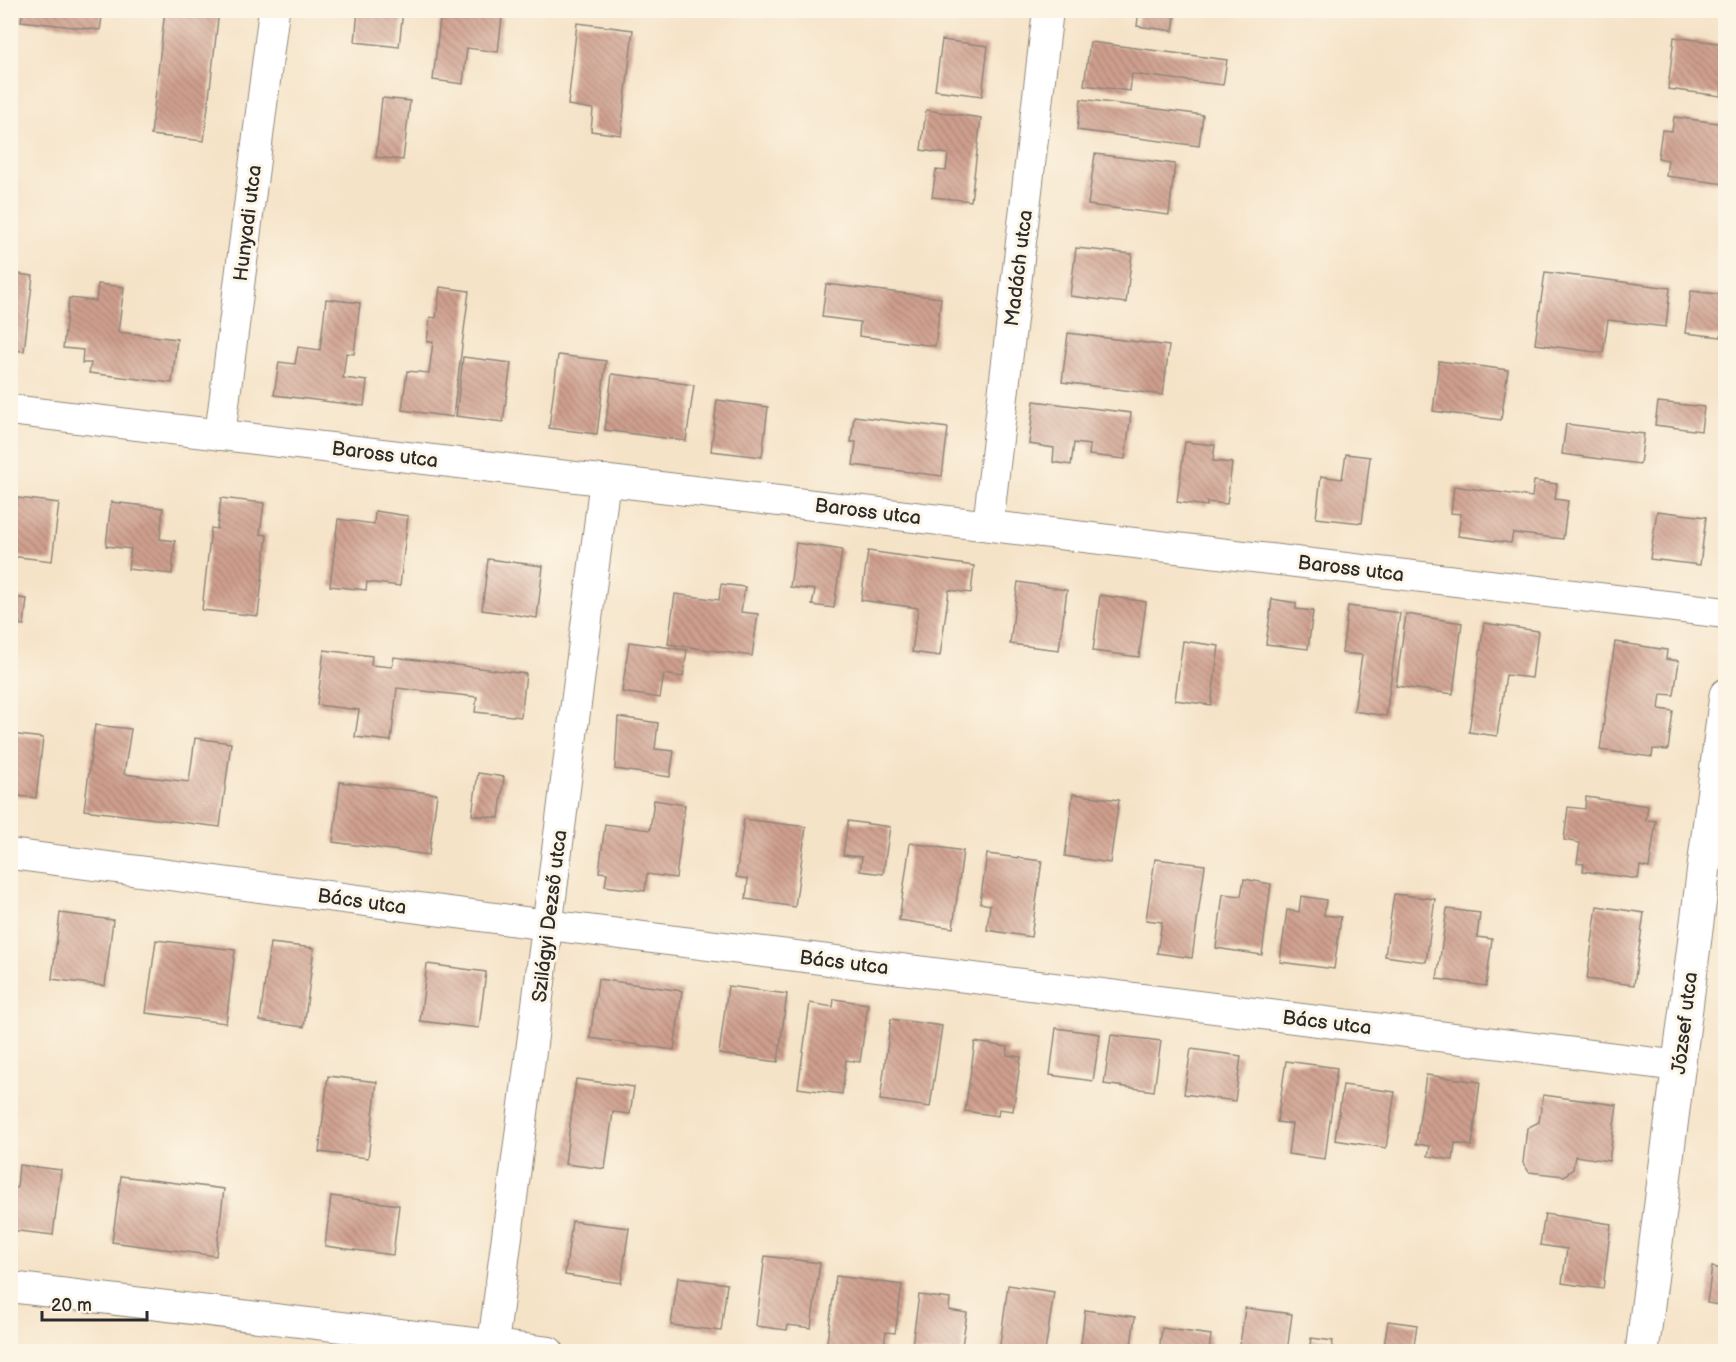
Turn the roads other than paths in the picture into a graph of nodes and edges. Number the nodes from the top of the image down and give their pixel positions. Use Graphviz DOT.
graph roads {
  1 [pos="274,10"];
  2 [pos="1048,10"];
  3 [pos="10,410"];
  4 [pos="220,435"];
  5 [pos="606,480"];
  6 [pos="988,525"];
  7 [pos="1725,613"];
  8 [pos="1725,695"];
  9 [pos="10,854"];
  10 [pos="548,926"];
  11 [pos="1679,1066"];
  12 [pos="10,1287"];
  13 [pos="493,1348"];
  14 [pos="549,1352"];
  15 [pos="1642,1352"];
  1 -- 4 [label="street, Hunyadi utca"];
  2 -- 6 [label="street, Madách utca"];
  3 -- 4 [label="street, Baross utca"];
  4 -- 5 [label="street, Baross utca"];
  5 -- 6 [label="street, Baross utca"];
  5 -- 10 [label="street, Szilágyi Dezső utca"];
  6 -- 7 [label="street, Baross utca"];
  8 -- 11 [label="street, József utca"];
  9 -- 10 [label="street, Bács utca"];
  10 -- 11 [label="street, Bács utca"];
  10 -- 13 [label="street, Szilágyi Dezső utca"];
  11 -- 15 [label="street, József utca"];
  12 -- 13 [label="street"];
  13 -- 14 [label="street"];
}
